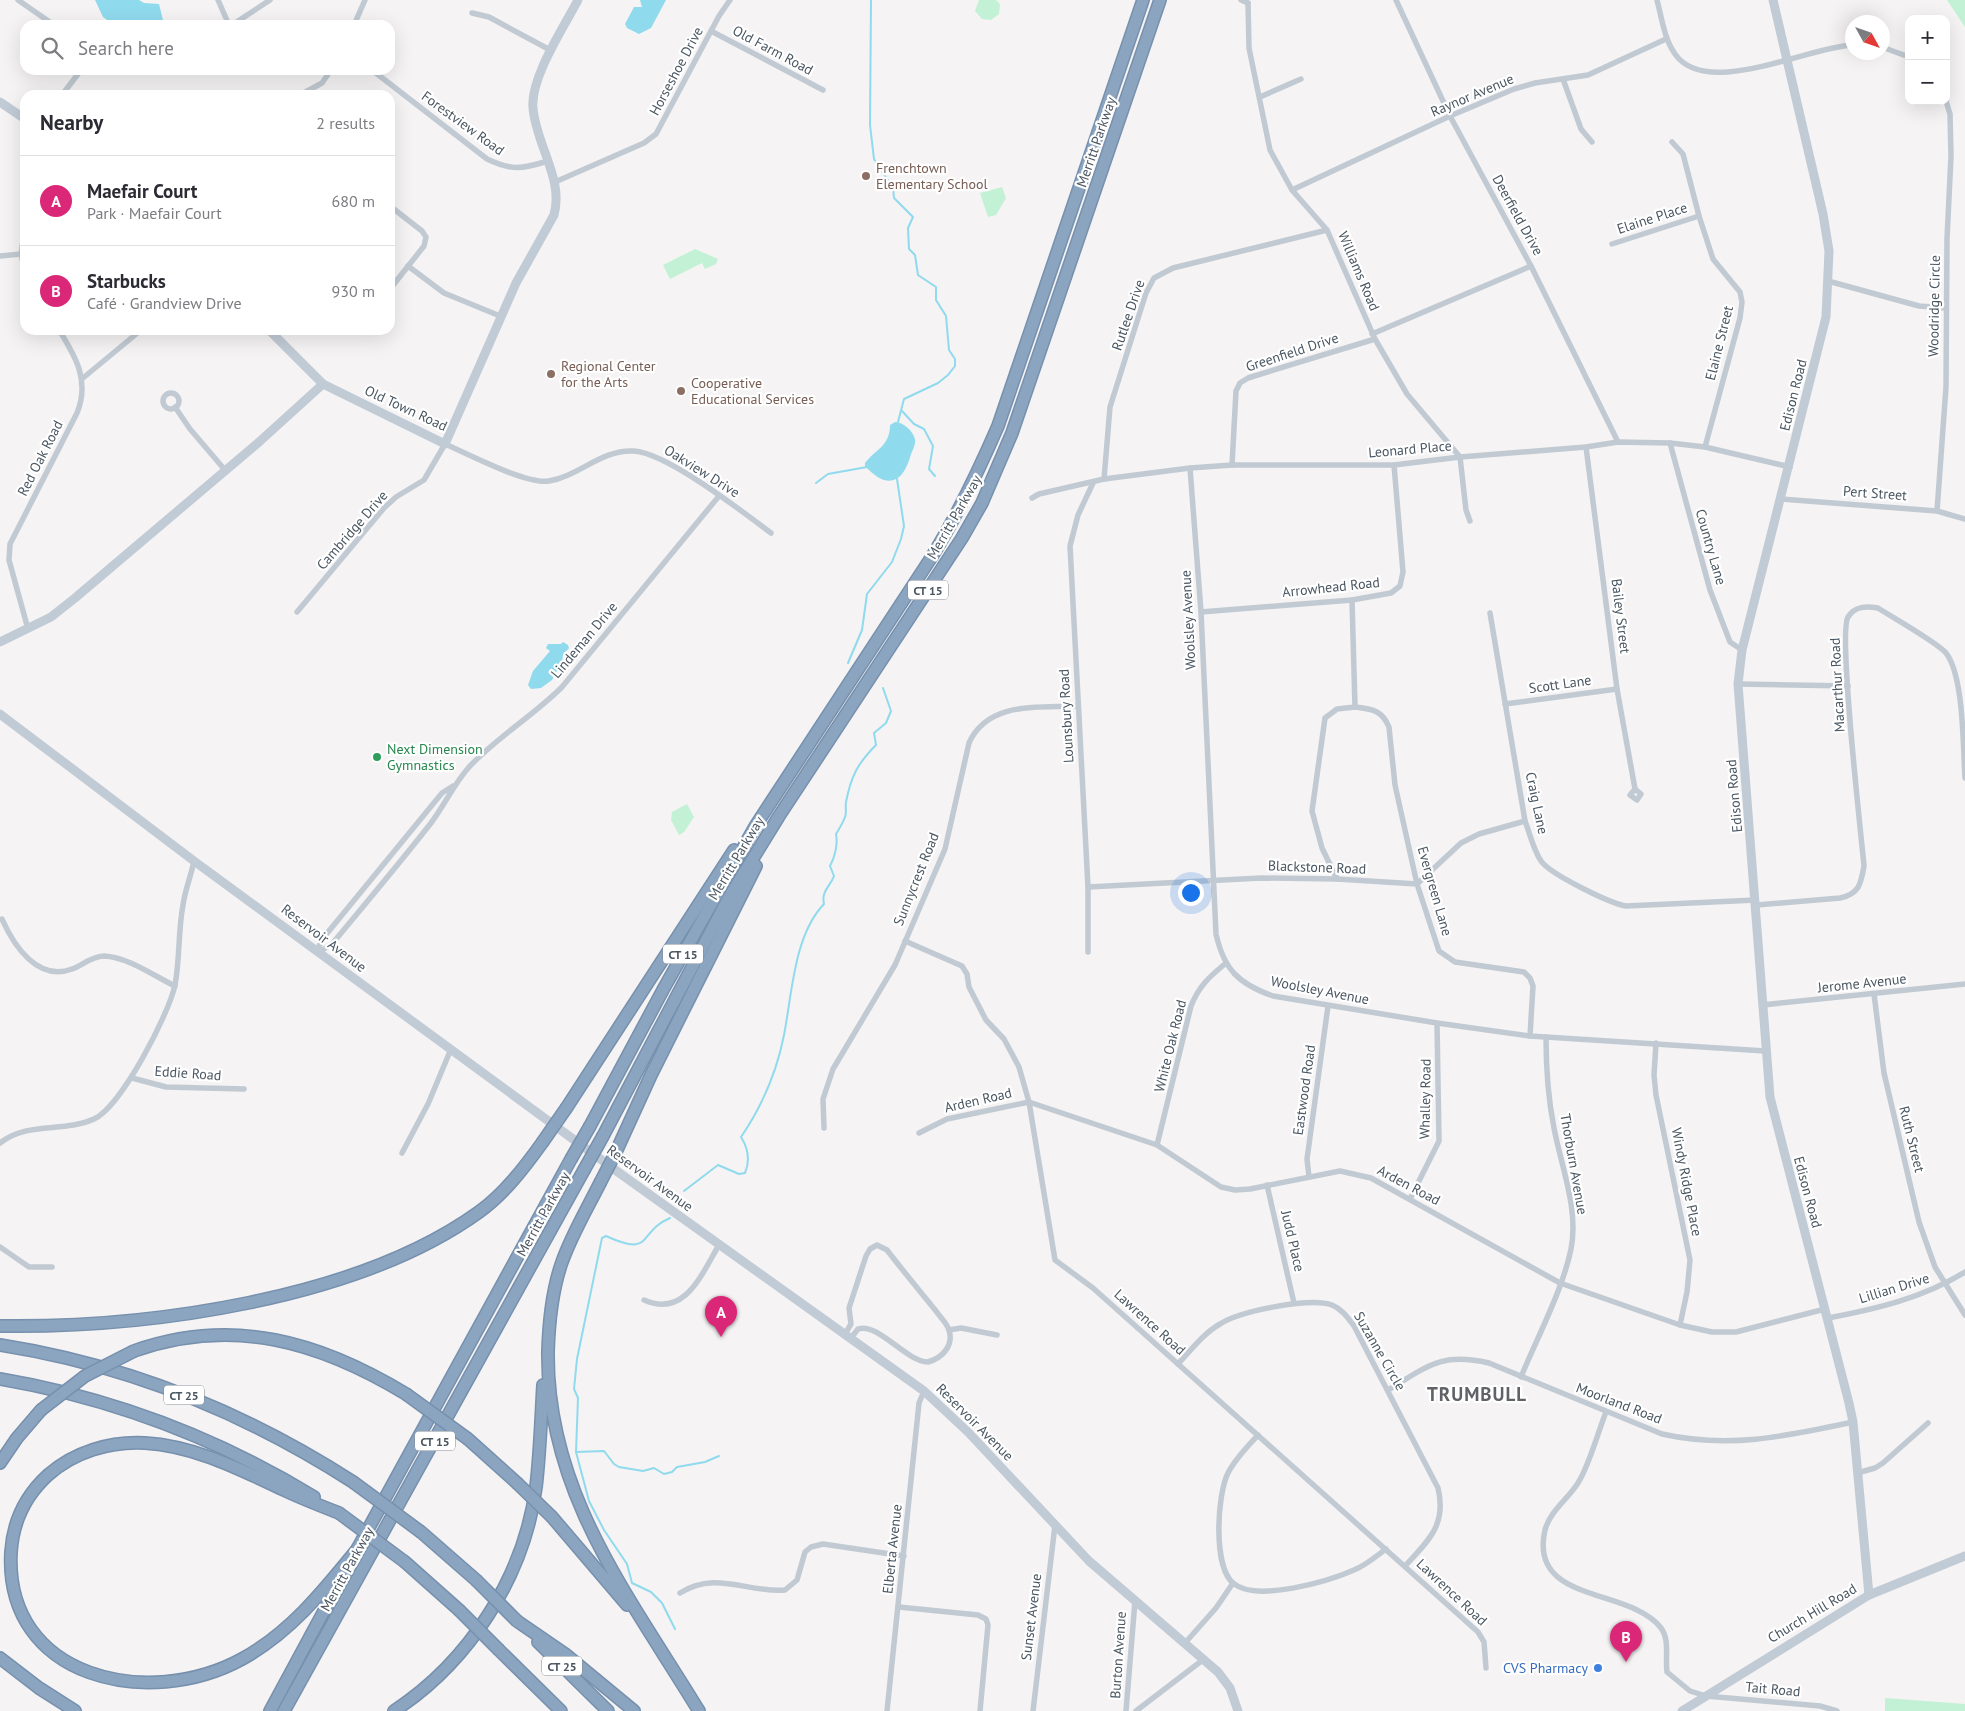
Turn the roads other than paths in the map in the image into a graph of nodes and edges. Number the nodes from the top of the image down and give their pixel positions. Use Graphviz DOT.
graph roads {
  1 [pos="18,0"];
  2 [pos="218,0"];
  3 [pos="270,0"];
  4 [pos="365,0"];
  5 [pos="578,0"];
  6 [pos="730,0"];
  7 [pos="1143,0"];
  8 [pos="1160,0"];
  9 [pos="1241,0"];
  10 [pos="1396,0"];
  11 [pos="1658,0"];
  12 [pos="1773,0"];
  13 [pos="1250,1"];
  14 [pos="472,12"];
  15 [pos="47,20"];
  16 [pos="228,20"];
  17 [pos="238,20"];
  18 [pos="356,20"];
  19 [pos="711,31"];
  20 [pos="1666,39"];
  21 [pos="1845,46"];
  22 [pos="1890,49"];
  23 [pos="552,51"];
  24 [pos="1905,55"];
  25 [pos="1788,61"];
  26 [pos="77,75"];
  27 [pos="328,75"];
  28 [pos="378,75"];
  29 [pos="1301,80"];
  30 [pos="1563,80"];
  31 [pos="66,90"];
  32 [pos="309,90"];
  33 [pos="823,90"];
  34 [pos="1260,97"];
  35 [pos="0,102"];
  36 [pos="1947,105"];
  37 [pos="20,116"];
  38 [pos="1450,116"];
  39 [pos="1592,142"];
  40 [pos="1672,142"];
  41 [pos="548,161"];
  42 [pos="555,182"];
  43 [pos="1292,190"];
  44 [pos="395,210"];
  45 [pos="1699,216"];
  46 [pos="1327,230"];
  47 [pos="1612,244"];
  48 [pos="20,254"];
  49 [pos="0,256"];
  50 [pos="408,266"];
  51 [pos="1531,266"];
  52 [pos="1828,281"];
  53 [pos="395,283"];
  54 [pos="1946,308"];
  55 [pos="500,316"];
  56 [pos="61,335"];
  57 [pos="135,335"];
  58 [pos="274,335"];
  59 [pos="1374,337"];
  60 [pos="83,378"];
  61 [pos="323,384"];
  62 [pos="175,407"];
  63 [pos="1618,442"];
  64 [pos="1670,443"];
  65 [pos="445,444"];
  66 [pos="1586,447"];
  67 [pos="1706,447"];
  68 [pos="1460,456"];
  69 [pos="1232,465"];
  70 [pos="1394,465"];
  71 [pos="1790,467"];
  72 [pos="1190,468"];
  73 [pos="225,470"];
  74 [pos="1104,479"];
  75 [pos="1093,482"];
  76 [pos="719,496"];
  77 [pos="1032,498"];
  78 [pos="1782,499"];
  79 [pos="1937,511"];
  80 [pos="1965,519"];
  81 [pos="1470,521"];
  82 [pos="771,533"];
  83 [pos="1352,600"];
  84 [pos="297,612"];
  85 [pos="1201,612"];
  86 [pos="1490,613"];
  87 [pos="28,629"];
  88 [pos="0,642"];
  89 [pos="1742,650"];
  90 [pos="1738,684"];
  91 [pos="1848,686"];
  92 [pos="1618,689"];
  93 [pos="1962,690"];
  94 [pos="1505,704"];
  95 [pos="1077,706"];
  96 [pos="1355,707"];
  97 [pos="0,714"];
  98 [pos="1965,778"];
  99 [pos="801,783"];
  100 [pos="782,785"];
  101 [pos="453,786"];
  102 [pos="1635,789"];
  103 [pos="437,799"];
  104 [pos="444,805"];
  105 [pos="1525,821"];
  106 [pos="403,840"];
  107 [pos="411,847"];
  108 [pos="391,855"];
  109 [pos="194,861"];
  110 [pos="400,861"];
  111 [pos="1337,879"];
  112 [pos="1212,881"];
  113 [pos="1417,884"];
  114 [pos="1088,886"];
  115 [pos="1756,903"];
  116 [pos="2,919"];
  117 [pos="905,941"];
  118 [pos="319,952"];
  119 [pos="1088,952"];
  120 [pos="1226,963"];
  121 [pos="1965,984"];
  122 [pos="175,986"];
  123 [pos="1874,994"];
  124 [pos="1762,1005"];
  125 [pos="1328,1006"];
  126 [pos="1437,1023"];
  127 [pos="1530,1036"];
  128 [pos="1546,1037"];
  129 [pos="1656,1043"];
  130 [pos="451,1049"];
  131 [pos="1765,1051"];
  132 [pos="132,1078"];
  133 [pos="244,1089"];
  134 [pos="1028,1102"];
  135 [pos="824,1128"];
  136 [pos="919,1133"];
  137 [pos="0,1143"];
  138 [pos="1157,1145"];
  139 [pos="402,1153"];
  140 [pos="1310,1177"];
  141 [pos="1267,1185"];
  142 [pos="1410,1199"];
  143 [pos="719,1245"];
  144 [pos="0,1247"];
  145 [pos="52,1267"];
  146 [pos="1965,1272"];
  147 [pos="1560,1283"];
  148 [pos="1946,1284"];
  149 [pos="644,1300"];
  150 [pos="1294,1303"];
  151 [pos="1826,1314"];
  152 [pos="1965,1316"];
  153 [pos="549,1321"];
  154 [pos="1680,1325"];
  155 [pos="0,1326"];
  156 [pos="949,1330"];
  157 [pos="997,1335"];
  158 [pos="848,1336"];
  159 [pos="0,1345"];
  160 [pos="1178,1364"];
  161 [pos="1521,1377"];
  162 [pos="0,1379"];
  163 [pos="1388,1390"];
  164 [pos="924,1391"];
  165 [pos="1606,1412"];
  166 [pos="1853,1422"];
  167 [pos="1928,1423"];
  168 [pos="1258,1435"];
  169 [pos="0,1463"];
  170 [pos="1857,1473"];
  171 [pos="339,1513"];
  172 [pos="1055,1525"];
  173 [pos="359,1547"];
  174 [pos="1386,1549"];
  175 [pos="904,1556"];
  176 [pos="1965,1556"];
  177 [pos="1405,1566"];
  178 [pos="1233,1583"];
  179 [pos="680,1593"];
  180 [pos="1869,1594"];
  181 [pos="1134,1601"];
  182 [pos="898,1607"];
  183 [pos="517,1621"];
  184 [pos="1185,1643"];
  185 [pos="0,1658"];
  186 [pos="1204,1659"];
  187 [pos="1486,1668"];
  188 [pos="681,1682"];
  189 [pos="1706,1696"];
  190 [pos="75,1711"];
  191 [pos="270,1711"];
  192 [pos="284,1711"];
  193 [pos="394,1711"];
  194 [pos="561,1711"];
  195 [pos="608,1711"];
  196 [pos="634,1711"];
  197 [pos="699,1711"];
  198 [pos="887,1711"];
  199 [pos="980,1711"];
  200 [pos="1033,1711"];
  201 [pos="1126,1711"];
  202 [pos="1136,1711"];
  203 [pos="1238,1711"];
  204 [pos="1682,1711"];
  205 [pos="1837,1711"];
  1 -- 15 [label="street"];
  2 -- 16 [label="street"];
  3 -- 17 [label="street"];
  4 -- 18 [label="street"];
  5 -- 23 [label="main road, Old Town Road"];
  6 -- 19 [label="street, Horseshoe Drive"];
  7 -- 100 [label="highway, Merritt Parkway / CT 15"];
  8 -- 99 [label="highway, Merritt Parkway / CT 15"];
  9 -- 13 [label="street"];
  10 -- 38 [label="street, Deerfield Drive"];
  11 -- 20 [label="street"];
  12 -- 25 [label="main road, Edison Road"];
  13 -- 34 [label="street, Williams Road"];
  14 -- 23 [label="street"];
  19 -- 33 [label="street, Old Farm Road"];
  19 -- 42 [label="street, Horseshoe Drive"];
  20 -- 25 [label="street"];
  20 -- 30 [label="street, Raynor Avenue"];
  21 -- 25 [label="street"];
  22 -- 24 [label="street"];
  23 -- 41 [label="main road, Old Town Road"];
  25 -- 52 [label="main road, Edison Road"];
  26 -- 31 [label="street"];
  27 -- 32 [label="street"];
  28 -- 41 [label="street, Forestview Road"];
  29 -- 34 [label="street"];
  30 -- 38 [label="street, Raynor Avenue"];
  30 -- 39 [label="street"];
  34 -- 43 [label="street, Williams Road"];
  35 -- 37 [label="main road"];
  36 -- 54 [label="street, Woodridge Circle"];
  38 -- 43 [label="street, Raynor Avenue"];
  38 -- 51 [label="street, Deerfield Drive"];
  40 -- 45 [label="street, Elaine Street"];
  41 -- 42 [label="main road, Old Town Road"];
  42 -- 55 [label="main road, Old Town Road"];
  43 -- 46 [label="street, Williams Road"];
  44 -- 50 [label="street"];
  45 -- 47 [label="street, Elaine Place"];
  45 -- 67 [label="street, Elaine Street"];
  46 -- 59 [label="street, Williams Road"];
  46 -- 74 [label="street, Rutlee Drive"];
  48 -- 49 [label="street"];
  50 -- 53 [label="street"];
  50 -- 55 [label="street"];
  51 -- 59 [label="street, Greenfield Drive"];
  51 -- 63 [label="street, Deerfield Drive"];
  52 -- 54 [label="street"];
  52 -- 71 [label="main road, Edison Road"];
  54 -- 79 [label="street, Woodridge Circle"];
  55 -- 65 [label="main road, Old Town Road"];
  56 -- 60 [label="street, Red Oak Road"];
  57 -- 60 [label="street"];
  58 -- 61 [label="main road, Old Town Road"];
  59 -- 68 [label="street, Williams Road"];
  59 -- 69 [label="street, Greenfield Drive"];
  60 -- 87 [label="street, Red Oak Road"];
  61 -- 65 [label="main road, Old Town Road"];
  61 -- 73 [label="main road"];
  62 -- 73 [label="street"];
  63 -- 64 [label="street, Leonard Place"];
  63 -- 66 [label="street, Leonard Place"];
  64 -- 67 [label="street, Leonard Place"];
  64 -- 89 [label="street, Country Lane"];
  65 -- 76 [label="street, Oakview Drive"];
  65 -- 84 [label="street, Cambridge Drive"];
  66 -- 68 [label="street, Leonard Place"];
  66 -- 92 [label="street, Bailey Street"];
  67 -- 71 [label="street, Leonard Place"];
  68 -- 70 [label="street, Leonard Place"];
  68 -- 81 [label="street"];
  69 -- 70 [label="street, Leonard Place"];
  69 -- 72 [label="street, Leonard Place"];
  70 -- 83 [label="street, Arrowhead Road"];
  71 -- 78 [label="main road, Edison Road"];
  72 -- 74 [label="street, Leonard Place"];
  72 -- 85 [label="street, Woolsley Avenue"];
  73 -- 87 [label="main road"];
  74 -- 75 [label="street, Leonard Place"];
  75 -- 77 [label="street, Leonard Place"];
  75 -- 95 [label="street, Lounsbury Road"];
  76 -- 82 [label="street, Oakview Drive"];
  76 -- 101 [label="street, Lindeman Drive"];
  78 -- 79 [label="street, Pert Street"];
  78 -- 89 [label="main road, Edison Road"];
  79 -- 80 [label="street, Pert Street"];
  83 -- 85 [label="street, Arrowhead Road"];
  83 -- 96 [label="street"];
  85 -- 112 [label="street, Woolsley Avenue"];
  86 -- 94 [label="street, Craig Lane"];
  87 -- 88 [label="main road"];
  89 -- 90 [label="main road, Edison Road"];
  90 -- 91 [label="street"];
  90 -- 115 [label="main road, Edison Road"];
  91 -- 93 [label="street, Macarthur Road"];
  91 -- 115 [label="street, Macarthur Road"];
  92 -- 94 [label="street, Scott Lane"];
  92 -- 102 [label="street, Bailey Street"];
  93 -- 98 [label="street, Macarthur Road"];
  94 -- 105 [label="street, Craig Lane"];
  95 -- 114 [label="street, Lounsbury Road"];
  95 -- 117 [label="street, Sunnycrest Road"];
  96 -- 111 [label="street"];
  96 -- 113 [label="street, Evergreen Lane"];
  97 -- 109 [label="main road, Reservoir Avenue"];
  99 -- 153 [label="highway, bridge"];
  99 -- 192 [label="highway, Merritt Parkway / CT 15, bridge"];
  100 -- 155 [label="highway, bridge"];
  100 -- 173 [label="highway, Merritt Parkway / CT 15, bridge"];
  101 -- 103 [label="street, Lindeman Drive"];
  101 -- 104 [label="street, Lindeman Drive"];
  103 -- 104 [label="street"];
  103 -- 106 [label="street, Lindeman Drive"];
  104 -- 107 [label="street, Lindeman Drive"];
  105 -- 113 [label="street"];
  105 -- 115 [label="street, Craig Lane"];
  106 -- 107 [label="street"];
  106 -- 108 [label="street, Lindeman Drive"];
  107 -- 110 [label="street, Lindeman Drive"];
  108 -- 110 [label="street"];
  108 -- 118 [label="street, Lindeman Drive"];
  109 -- 118 [label="main road, Reservoir Avenue"];
  109 -- 122 [label="street"];
  110 -- 118 [label="street, Lindeman Drive"];
  111 -- 112 [label="street, Blackstone Road"];
  111 -- 113 [label="street, Blackstone Road"];
  112 -- 114 [label="street, Blackstone Road"];
  112 -- 120 [label="street, Woolsley Avenue"];
  113 -- 127 [label="street, Evergreen Lane"];
  114 -- 119 [label="street, Lounsbury Road"];
  115 -- 124 [label="main road, Edison Road"];
  116 -- 122 [label="street"];
  117 -- 134 [label="street, Lawrence Road"];
  117 -- 135 [label="street, Sunnycrest Road"];
  118 -- 130 [label="main road, Reservoir Avenue"];
  120 -- 125 [label="street, Woolsley Avenue"];
  120 -- 138 [label="street, White Oak Road"];
  121 -- 123 [label="street, Jerome Avenue"];
  122 -- 132 [label="street"];
  123 -- 124 [label="street, Jerome Avenue"];
  123 -- 148 [label="street, Ruth Street"];
  124 -- 131 [label="main road, Edison Road"];
  125 -- 126 [label="street, Woolsley Avenue"];
  125 -- 140 [label="street, Eastwood Road"];
  126 -- 127 [label="street, Woolsley Avenue"];
  126 -- 142 [label="street, Whalley Road"];
  127 -- 128 [label="street, Woolsley Avenue"];
  128 -- 129 [label="street, Woolsley Avenue"];
  128 -- 147 [label="street, Thorburn Avenue"];
  129 -- 131 [label="street, Woolsley Avenue"];
  129 -- 154 [label="street, Windy Ridge Place"];
  130 -- 139 [label="street"];
  130 -- 143 [label="main road, Reservoir Avenue"];
  131 -- 151 [label="main road, Edison Road"];
  132 -- 133 [label="street, Eddie Road"];
  132 -- 137 [label="street"];
  134 -- 136 [label="street, Arden Road"];
  134 -- 138 [label="street, Arden Road"];
  134 -- 160 [label="street, Lawrence Road"];
  138 -- 141 [label="street, Arden Road"];
  140 -- 141 [label="street, Arden Road"];
  140 -- 142 [label="street, Arden Road"];
  141 -- 150 [label="street, Judd Place"];
  142 -- 147 [label="street, Arden Road"];
  143 -- 149 [label="street"];
  143 -- 158 [label="main road, Reservoir Avenue"];
  144 -- 145 [label="street"];
  146 -- 148 [label="street, Lillian Drive"];
  147 -- 154 [label="street, Arden Road"];
  147 -- 161 [label="street, Thorburn Avenue"];
  148 -- 151 [label="street, Lillian Drive"];
  148 -- 152 [label="street, Ruth Street"];
  150 -- 160 [label="street, Suzanne Circle"];
  150 -- 163 [label="street, Suzanne Circle"];
  151 -- 154 [label="street, Arden Road"];
  151 -- 166 [label="main road, Edison Road"];
  153 -- 188 [label="highway"];
  153 -- 193 [label="highway"];
  156 -- 157 [label="street"];
  156 -- 158 [label="street"];
  156 -- 158 [label="street"];
  158 -- 164 [label="main road, Reservoir Avenue"];
  159 -- 183 [label="highway, CT 25, bridge"];
  160 -- 168 [label="street, Lawrence Road"];
  161 -- 163 [label="street, Moorland Road"];
  161 -- 165 [label="street, Moorland Road"];
  162 -- 171 [label="highway, CT 25"];
  163 -- 177 [label="street, Suzanne Circle"];
  164 -- 172 [label="main road, Reservoir Avenue"];
  164 -- 175 [label="street, Elberta Avenue"];
  165 -- 166 [label="street, Moorland Road"];
  165 -- 189 [label="street, Tait Road"];
  166 -- 170 [label="main road, Edison Road"];
  167 -- 170 [label="street"];
  168 -- 174 [label="street, Lawrence Road"];
  168 -- 178 [label="street"];
  169 -- 188 [label="highway, bridge"];
  170 -- 180 [label="main road, Edison Road"];
  171 -- 173 [label="highway"];
  171 -- 194 [label="highway, CT 25, bridge"];
  172 -- 181 [label="main road, Reservoir Avenue"];
  172 -- 200 [label="street, Sunset Avenue"];
  173 -- 191 [label="highway, Merritt Parkway / CT 15"];
  174 -- 177 [label="street, Lawrence Road"];
  174 -- 178 [label="street"];
  175 -- 179 [label="street"];
  175 -- 182 [label="street, Elberta Avenue"];
  176 -- 180 [label="main road, Church Hill Road"];
  177 -- 187 [label="street, Lawrence Road"];
  178 -- 184 [label="street"];
  180 -- 189 [label="main road, Church Hill Road"];
  181 -- 184 [label="main road, Reservoir Avenue"];
  181 -- 201 [label="street, Burton Avenue"];
  182 -- 198 [label="street, Elberta Avenue"];
  182 -- 199 [label="street"];
  183 -- 195 [label="highway, CT 25"];
  183 -- 196 [label="highway"];
  184 -- 186 [label="main road, Reservoir Avenue"];
  185 -- 190 [label="highway"];
  186 -- 202 [label="street"];
  186 -- 203 [label="main road, Reservoir Avenue"];
  188 -- 197 [label="highway"];
  189 -- 204 [label="main road, Church Hill Road"];
  189 -- 205 [label="street, Tait Road"];
}
